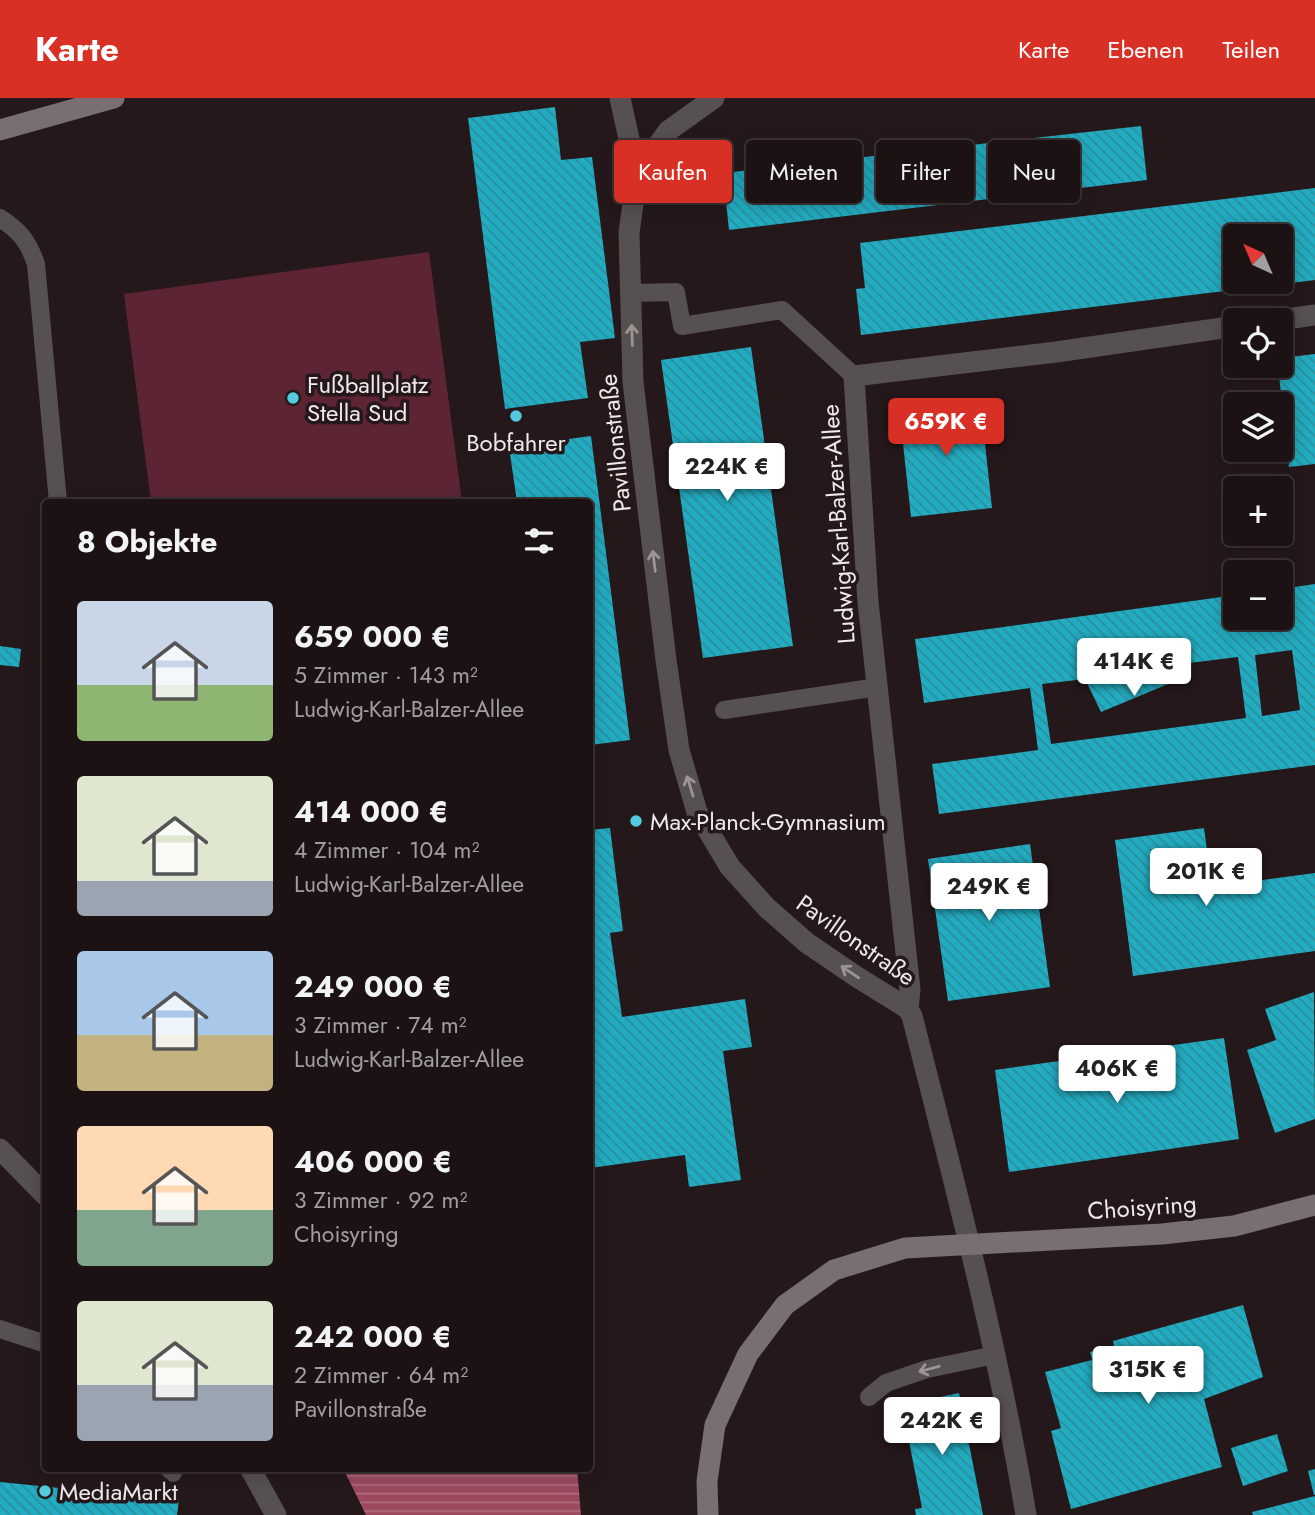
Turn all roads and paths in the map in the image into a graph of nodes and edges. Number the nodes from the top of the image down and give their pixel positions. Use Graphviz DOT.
graph roads {
  1 [pos="114,98"];
  2 [pos="620,98"];
  3 [pos="714,98"];
  4 [pos="0,130"];
  5 [pos="629,140"];
  6 [pos="662,140"];
  7 [pos="633,203"];
  8 [pos="0,218"];
  9 [pos="631,293"];
  10 [pos="1315,315"];
  11 [pos="1293,318"];
  12 [pos="1223,329"];
  13 [pos="854,376"];
  14 [pos="58,499"];
  15 [pos="878,687"];
  16 [pos="723,710"];
  17 [pos="908,1009"];
  18 [pos="0,1149"];
  19 [pos="42,1192"];
  20 [pos="1315,1205"];
  21 [pos="969,1244"];
  22 [pos="0,1329"];
  23 [pos="42,1343"];
  24 [pos="995,1355"];
  25 [pos="869,1397"];
  26 [pos="252,1472"];
  27 [pos="276,1515"];
  28 [pos="708,1515"];
  29 [pos="1026,1515"];
  1 -- 4 [label="street"];
  2 -- 5 [label="street, Pavillonstraße"];
  3 -- 6 [label="street, Pavillonstraße"];
  7 -- 9 [label="street, Pavillonstraße"];
  8 -- 14 [label="lane"];
  9 -- 13 [label="lane"];
  17 -- 9 [label="street, Pavillonstraße, one-way"];
  10 -- 11 [label="street"];
  12 -- 13 [label="street, Ludwig-Karl-Balzer-Allee"];
  13 -- 15 [label="street, Ludwig-Karl-Balzer-Allee"];
  15 -- 16 [label="lane"];
  15 -- 17 [label="street, Ludwig-Karl-Balzer-Allee"];
  17 -- 21 [label="street, Pavillonstraße"];
  18 -- 19 [label="street"];
  20 -- 21 [label="street, Choisyring"];
  21 -- 24 [label="street, Pavillonstraße"];
  21 -- 28 [label="street, Choisyring"];
  22 -- 23 [label="lane"];
  24 -- 25 [label="lane, one-way"];
  24 -- 29 [label="street, Pavillonstraße"];
  26 -- 27 [label="street"];
}
